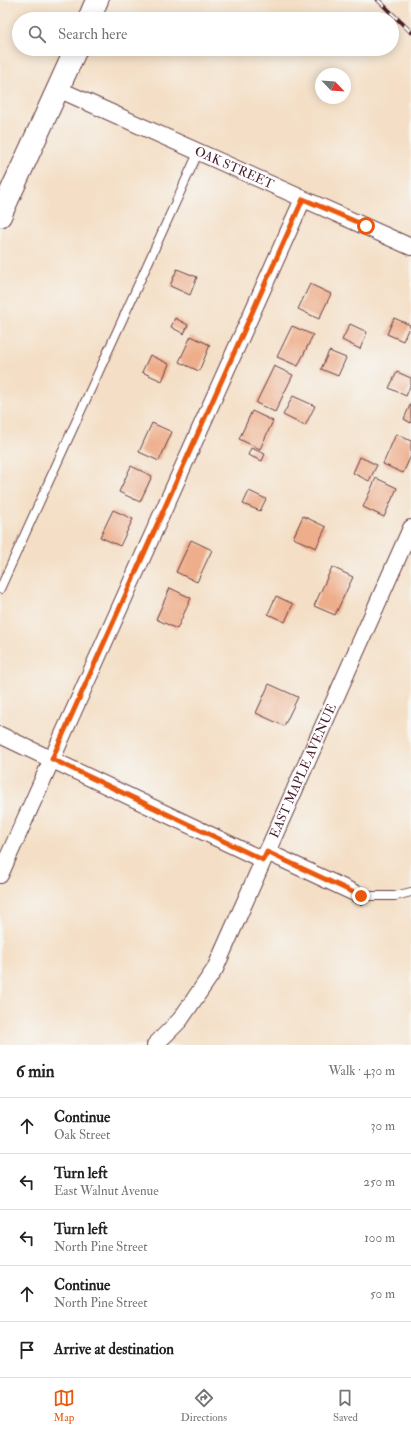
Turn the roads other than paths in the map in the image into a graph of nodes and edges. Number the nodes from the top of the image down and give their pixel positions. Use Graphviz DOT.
graph roads {
  1 [pos="97,0"];
  2 [pos="92,12"];
  3 [pos="73,56"];
  4 [pos="58,89"];
  5 [pos="198,153"];
  6 [pos="303,199"];
  7 [pos="0,216"];
  8 [pos="411,247"];
  9 [pos="411,528"];
  10 [pos="0,589"];
  11 [pos="0,735"];
  12 [pos="52,759"];
  13 [pos="265,856"];
  14 [pos="0,875"];
  15 [pos="411,892"];
  16 [pos="361,896"];
  17 [pos="160,1044"];
  1 -- 2 [label="street"];
  3 -- 4 [label="street"];
  4 -- 5 [label="street, OAK STREET"];
  4 -- 7 [label="street"];
  5 -- 6 [label="street, OAK STREET"];
  5 -- 10 [label="lane"];
  6 -- 8 [label="street, OAK STREET"];
  6 -- 12 [label="street"];
  9 -- 13 [label="street, EAST MAPLE AVENUE"];
  11 -- 12 [label="street"];
  12 -- 13 [label="street"];
  12 -- 14 [label="street"];
  13 -- 16 [label="street"];
  13 -- 17 [label="street, EAST MAPLE AVENUE"];
  15 -- 16 [label="lane"];
}
